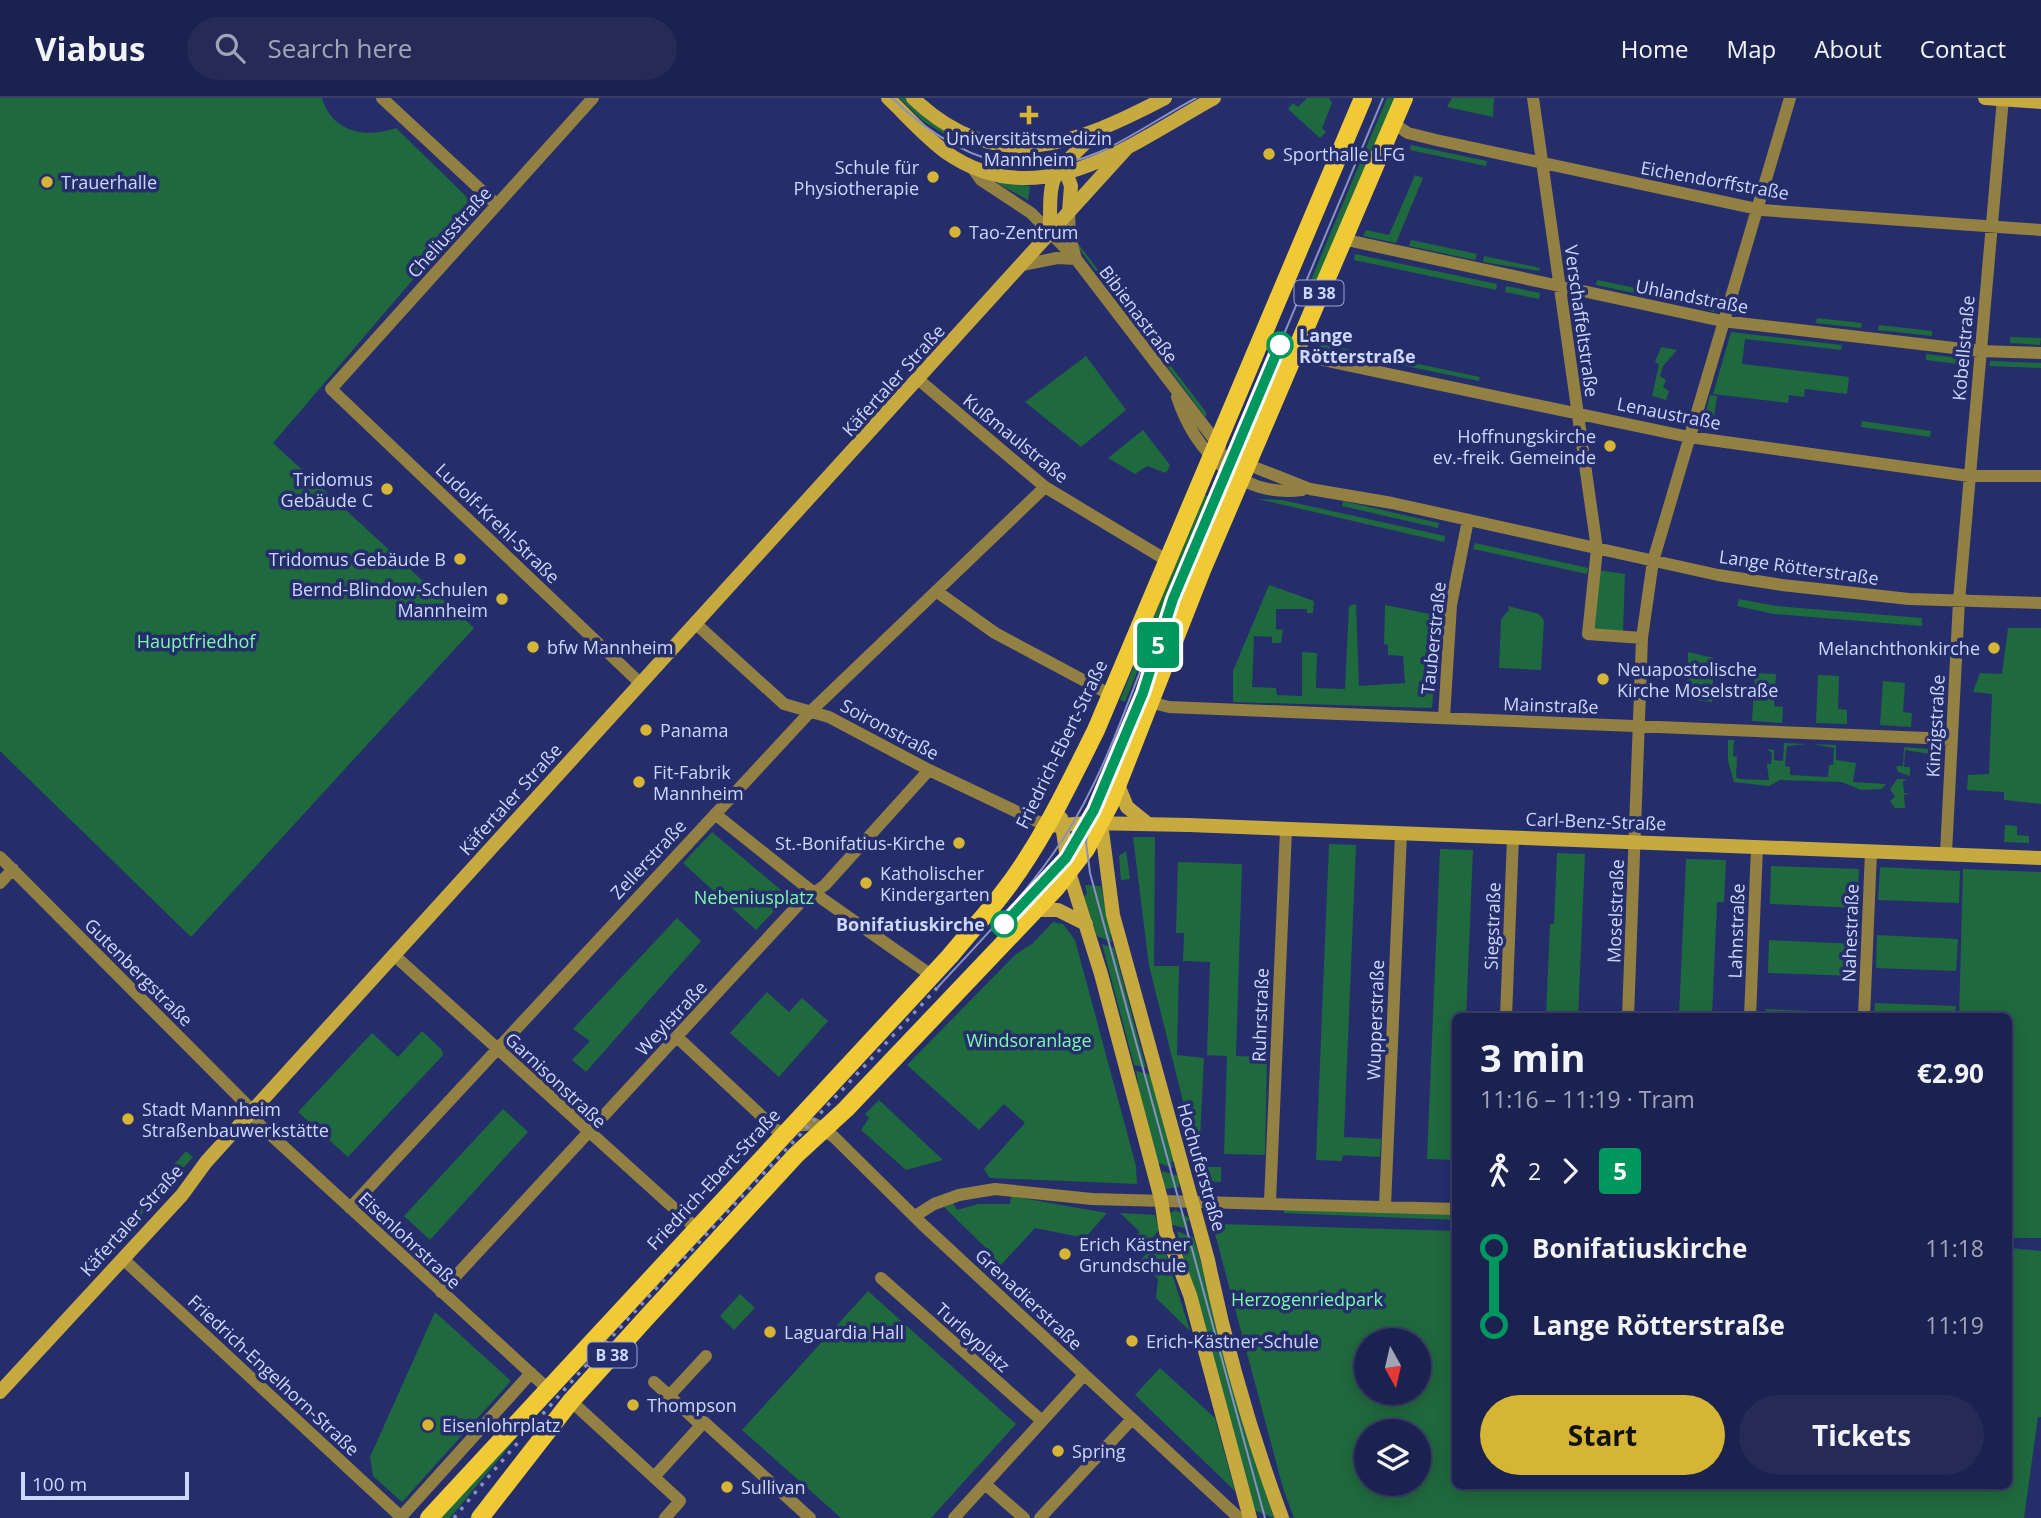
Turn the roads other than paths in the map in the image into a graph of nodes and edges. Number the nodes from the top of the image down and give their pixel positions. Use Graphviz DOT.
graph roads {
  1 [pos="382,98"];
  2 [pos="593,98"];
  3 [pos="888,98"];
  4 [pos="913,98"];
  5 [pos="1166,98"];
  6 [pos="1214,98"];
  7 [pos="1363,98"];
  8 [pos="1404,98"];
  9 [pos="1533,98"];
  10 [pos="1790,98"];
  11 [pos="1985,98"];
  12 [pos="2003,99"];
  13 [pos="2041,102"];
  14 [pos="1391,122"];
  15 [pos="1098,130"];
  16 [pos="1048,146"];
  17 [pos="1126,149"];
  18 [pos="1543,164"];
  19 [pos="971,166"];
  20 [pos="1061,171"];
  21 [pos="497,205"];
  22 [pos="1756,209"];
  23 [pos="1069,212"];
  24 [pos="1991,228"];
  25 [pos="2041,230"];
  26 [pos="1049,232"];
  27 [pos="1342,239"];
  28 [pos="1076,259"];
  29 [pos="1022,265"];
  30 [pos="1560,287"];
  31 [pos="1722,321"];
  32 [pos="1294,351"];
  33 [pos="1980,351"];
  34 [pos="2041,353"];
  35 [pos="923,383"];
  36 [pos="331,389"];
  37 [pos="1577,412"];
  38 [pos="1689,437"];
  39 [pos="1218,452"];
  40 [pos="1243,472"];
  41 [pos="1969,476"];
  42 [pos="2041,477"];
  43 [pos="1045,487"];
  44 [pos="1468,520"];
  45 [pos="1597,549"];
  46 [pos="1167,561"];
  47 [pos="1653,561"];
  48 [pos="936,591"];
  49 [pos="1959,601"];
  50 [pos="2041,603"];
  51 [pos="695,623"];
  52 [pos="1642,638"];
  53 [pos="640,683"];
  54 [pos="1111,695"];
  55 [pos="1149,702"];
  56 [pos="810,712"];
  57 [pos="1444,718"];
  58 [pos="1638,726"];
  59 [pos="1952,739"];
  60 [pos="929,770"];
  61 [pos="1118,785"];
  62 [pos="715,814"];
  63 [pos="1101,823"];
  64 [pos="1148,824"];
  65 [pos="1054,825"];
  66 [pos="1286,830"];
  67 [pos="1401,834"];
  68 [pos="1513,837"];
  69 [pos="1635,842"];
  70 [pos="1758,847"];
  71 [pos="1871,852"];
  72 [pos="1946,853"];
  73 [pos="0,857"];
  74 [pos="2041,858"];
  75 [pos="13,869"];
  76 [pos="1069,872"];
  77 [pos="0,883"];
  78 [pos="814,893"];
  79 [pos="1035,910"];
  80 [pos="1086,924"];
  81 [pos="395,956"];
  82 [pos="931,975"];
  83 [pos="1506,1013"];
  84 [pos="1628,1013"];
  85 [pos="1750,1013"];
  86 [pos="1864,1013"];
  87 [pos="677,1037"];
  88 [pos="497,1049"];
  89 [pos="252,1113"];
  90 [pos="825,1128"];
  91 [pos="783,1130"];
  92 [pos="588,1133"];
  93 [pos="1161,1199"];
  94 [pos="1191,1199"];
  95 [pos="1270,1202"];
  96 [pos="1385,1206"];
  97 [pos="350,1208"];
  98 [pos="1452,1209"];
  99 [pos="915,1216"];
  100 [pos="696,1228"];
  101 [pos="122,1259"];
  102 [pos="881,1278"];
  103 [pos="441,1292"];
  104 [pos="706,1356"];
  105 [pos="531,1373"];
  106 [pos="1084,1375"];
  107 [pos="654,1382"];
  108 [pos="548,1389"];
  109 [pos="0,1392"];
  110 [pos="669,1396"];
  111 [pos="571,1401"];
  112 [pos="1132,1419"];
  113 [pos="1042,1421"];
  114 [pos="701,1425"];
  115 [pos="654,1477"];
  116 [pos="985,1483"];
  117 [pos="400,1517"];
  118 [pos="429,1518"];
  119 [pos="480,1518"];
  120 [pos="665,1518"];
  121 [pos="810,1518"];
  122 [pos="954,1518"];
  123 [pos="1024,1518"];
  124 [pos="1040,1518"];
  125 [pos="1239,1518"];
  126 [pos="1250,1518"];
  127 [pos="1282,1518"];
  1 -- 21 [label="street"];
  2 -- 21 [label="street, Cheliusstraße"];
  3 -- 19 [label="street"];
  4 -- 16 [label="street"];
  5 -- 15 [label="street"];
  6 -- 17 [label="street, Käfertaler Straße"];
  7 -- 39 [label="main road, Friedrich-Ebert-Straße / B 38"];
  8 -- 14 [label="main road, B 38"];
  9 -- 18 [label="street, Verschaffeltstraße"];
  10 -- 22 [label="street, Moselstraße"];
  11 -- 12 [label="street"];
  12 -- 13 [label="street"];
  12 -- 24 [label="street, Kobellstraße"];
  14 -- 18 [label="street, Eichendorffstraße"];
  14 -- 27 [label="main road, B 38"];
  15 -- 16 [label="street"];
  15 -- 20 [label="street"];
  16 -- 20 [label="street"];
  17 -- 20 [label="street, Käfertaler Straße"];
  17 -- 23 [label="street, Käfertaler Straße"];
  18 -- 22 [label="street, Eichendorffstraße"];
  18 -- 30 [label="street, Verschaffeltstraße"];
  19 -- 20 [label="street"];
  19 -- 26 [label="street, Bibienastraße"];
  20 -- 23 [label="street"];
  20 -- 26 [label="street"];
  21 -- 36 [label="street, Cheliusstraße"];
  22 -- 24 [label="street, Eichendorffstraße"];
  22 -- 31 [label="street, Moselstraße"];
  23 -- 26 [label="street, Käfertaler Straße"];
  23 -- 28 [label="street, Bibienastraße"];
  24 -- 25 [label="street, Eichendorffstraße"];
  24 -- 33 [label="street, Kobellstraße"];
  26 -- 28 [label="street, Bibienastraße"];
  26 -- 29 [label="street, Käfertaler Straße"];
  27 -- 30 [label="street, Uhlandstraße"];
  27 -- 32 [label="main road, B 38"];
  28 -- 29 [label="street, Bibienastraße"];
  28 -- 39 [label="street, Bibienastraße"];
  29 -- 35 [label="street, Käfertaler Straße"];
  30 -- 31 [label="street, Uhlandstraße"];
  30 -- 37 [label="street, Verschaffeltstraße"];
  31 -- 33 [label="street, Uhlandstraße"];
  31 -- 38 [label="street, Moselstraße"];
  32 -- 37 [label="street, Lenaustraße"];
  32 -- 40 [label="main road, B 38"];
  33 -- 34 [label="street, Uhlandstraße"];
  33 -- 41 [label="street, Kobellstraße"];
  35 -- 43 [label="street, Kußmaulstraße"];
  35 -- 51 [label="street, Käfertaler Straße"];
  36 -- 53 [label="street, Ludolf-Krehl-Straße"];
  37 -- 38 [label="street, Lenaustraße"];
  37 -- 45 [label="street, Verschaffeltstraße"];
  38 -- 41 [label="street, Lenaustraße"];
  38 -- 47 [label="street, Moselstraße"];
  39 -- 40 [label="street, Lange Rötterstraße"];
  39 -- 46 [label="main road, Friedrich-Ebert-Straße / B 38"];
  40 -- 44 [label="street, Lange Rötterstraße"];
  40 -- 55 [label="main road, B 38"];
  41 -- 42 [label="street, Lenaustraße"];
  41 -- 49 [label="street, Kobellstraße"];
  43 -- 46 [label="street, Kußmaulstraße"];
  43 -- 48 [label="street, Zellerstraße"];
  44 -- 45 [label="street, Lange Rötterstraße"];
  44 -- 57 [label="street, Tauberstraße"];
  45 -- 47 [label="street, Lange Rötterstraße"];
  45 -- 52 [label="street"];
  46 -- 54 [label="main road, Friedrich-Ebert-Straße / B 38"];
  47 -- 49 [label="street, Lange Rötterstraße"];
  47 -- 52 [label="street, Moselstraße"];
  48 -- 54 [label="street"];
  48 -- 56 [label="street, Zellerstraße"];
  49 -- 50 [label="street, Lange Rötterstraße"];
  49 -- 59 [label="street, Kinzigstraße"];
  51 -- 53 [label="street, Käfertaler Straße"];
  51 -- 56 [label="street, Soironstraße"];
  52 -- 58 [label="street, Moselstraße"];
  53 -- 81 [label="street, Käfertaler Straße"];
  54 -- 65 [label="main road, Friedrich-Ebert-Straße / B 38"];
  55 -- 57 [label="street, Mainstraße"];
  55 -- 61 [label="main road, B 38"];
  56 -- 60 [label="street, Soironstraße"];
  56 -- 62 [label="street, Zellerstraße"];
  57 -- 58 [label="street, Mainstraße"];
  58 -- 59 [label="street, Mainstraße"];
  58 -- 69 [label="street, Moselstraße"];
  59 -- 72 [label="street, Kinzigstraße"];
  60 -- 65 [label="street, Soironstraße"];
  60 -- 78 [label="street, Weylstraße"];
  61 -- 63 [label="main road, B 38"];
  61 -- 64 [label="street"];
  62 -- 78 [label="street"];
  62 -- 88 [label="street, Zellerstraße"];
  63 -- 64 [label="street, Carl-Benz-Straße"];
  63 -- 65 [label="street, Carl-Benz-Straße"];
  63 -- 76 [label="main road, B 38"];
  63 -- 94 [label="street, Hochuferstraße"];
  64 -- 66 [label="street, Carl-Benz-Straße"];
  65 -- 76 [label="street"];
  65 -- 82 [label="main road, Friedrich-Ebert-Straße / B 38"];
  66 -- 67 [label="street, Carl-Benz-Straße"];
  66 -- 95 [label="street, Ruhrstraße"];
  67 -- 68 [label="street, Carl-Benz-Straße"];
  67 -- 96 [label="street, Wupperstraße"];
  68 -- 69 [label="street, Carl-Benz-Straße"];
  68 -- 83 [label="street, Siegstraße"];
  69 -- 70 [label="street, Carl-Benz-Straße"];
  69 -- 84 [label="street, Moselstraße"];
  70 -- 71 [label="street, Carl-Benz-Straße"];
  70 -- 85 [label="street, Lahnstraße"];
  71 -- 72 [label="street, Carl-Benz-Straße"];
  71 -- 86 [label="street, Nahestraße"];
  72 -- 74 [label="street, Carl-Benz-Straße"];
  73 -- 75 [label="street, Gutenbergstraße"];
  75 -- 77 [label="street"];
  75 -- 89 [label="street, Gutenbergstraße"];
  76 -- 79 [label="main road, B 38"];
  76 -- 80 [label="street"];
  78 -- 82 [label="street"];
  78 -- 87 [label="street, Weylstraße"];
  79 -- 80 [label="street"];
  79 -- 90 [label="main road, B 38"];
  80 -- 93 [label="street"];
  81 -- 88 [label="street, Garnisonstraße"];
  81 -- 89 [label="street, Käfertaler Straße"];
  82 -- 91 [label="main road, Friedrich-Ebert-Straße / B 38"];
  87 -- 91 [label="street"];
  87 -- 92 [label="street, Weylstraße"];
  88 -- 92 [label="street, Garnisonstraße"];
  88 -- 97 [label="street, Zellerstraße"];
  89 -- 97 [label="street, Eisenlohrstraße"];
  89 -- 101 [label="street, Käfertaler Straße"];
  90 -- 91 [label="street"];
  90 -- 99 [label="street, Grenadierstraße"];
  90 -- 111 [label="main road, B 38"];
  91 -- 100 [label="main road, Friedrich-Ebert-Straße / B 38"];
  92 -- 100 [label="street, Garnisonstraße"];
  92 -- 103 [label="street, Weylstraße"];
  93 -- 94 [label="street"];
  93 -- 99 [label="street"];
  93 -- 126 [label="street"];
  94 -- 95 [label="street"];
  94 -- 127 [label="street, Hochuferstraße"];
  95 -- 96 [label="street"];
  96 -- 98 [label="street"];
  97 -- 103 [label="street, Eisenlohrstraße"];
  99 -- 106 [label="street, Grenadierstraße"];
  100 -- 108 [label="main road, Friedrich-Ebert-Straße / B 38"];
  101 -- 109 [label="street, Käfertaler Straße"];
  101 -- 117 [label="street, Friedrich-Engelhorn-Straße"];
  102 -- 113 [label="street, Turleyplatz"];
  103 -- 105 [label="street, Eisenlohrstraße"];
  104 -- 110 [label="street"];
  105 -- 108 [label="street, Eisenlohrstraße"];
  105 -- 117 [label="street"];
  106 -- 112 [label="street, Grenadierstraße"];
  106 -- 113 [label="street"];
  107 -- 110 [label="street"];
  108 -- 118 [label="main road, Friedrich-Ebert-Straße / B 38"];
  110 -- 114 [label="street"];
  111 -- 115 [label="street"];
  111 -- 119 [label="main road, B 38"];
  112 -- 124 [label="street"];
  112 -- 125 [label="street, Grenadierstraße"];
  113 -- 116 [label="street"];
  114 -- 115 [label="street"];
  114 -- 121 [label="street"];
  115 -- 120 [label="street"];
  116 -- 122 [label="street"];
  116 -- 123 [label="street"];
}
